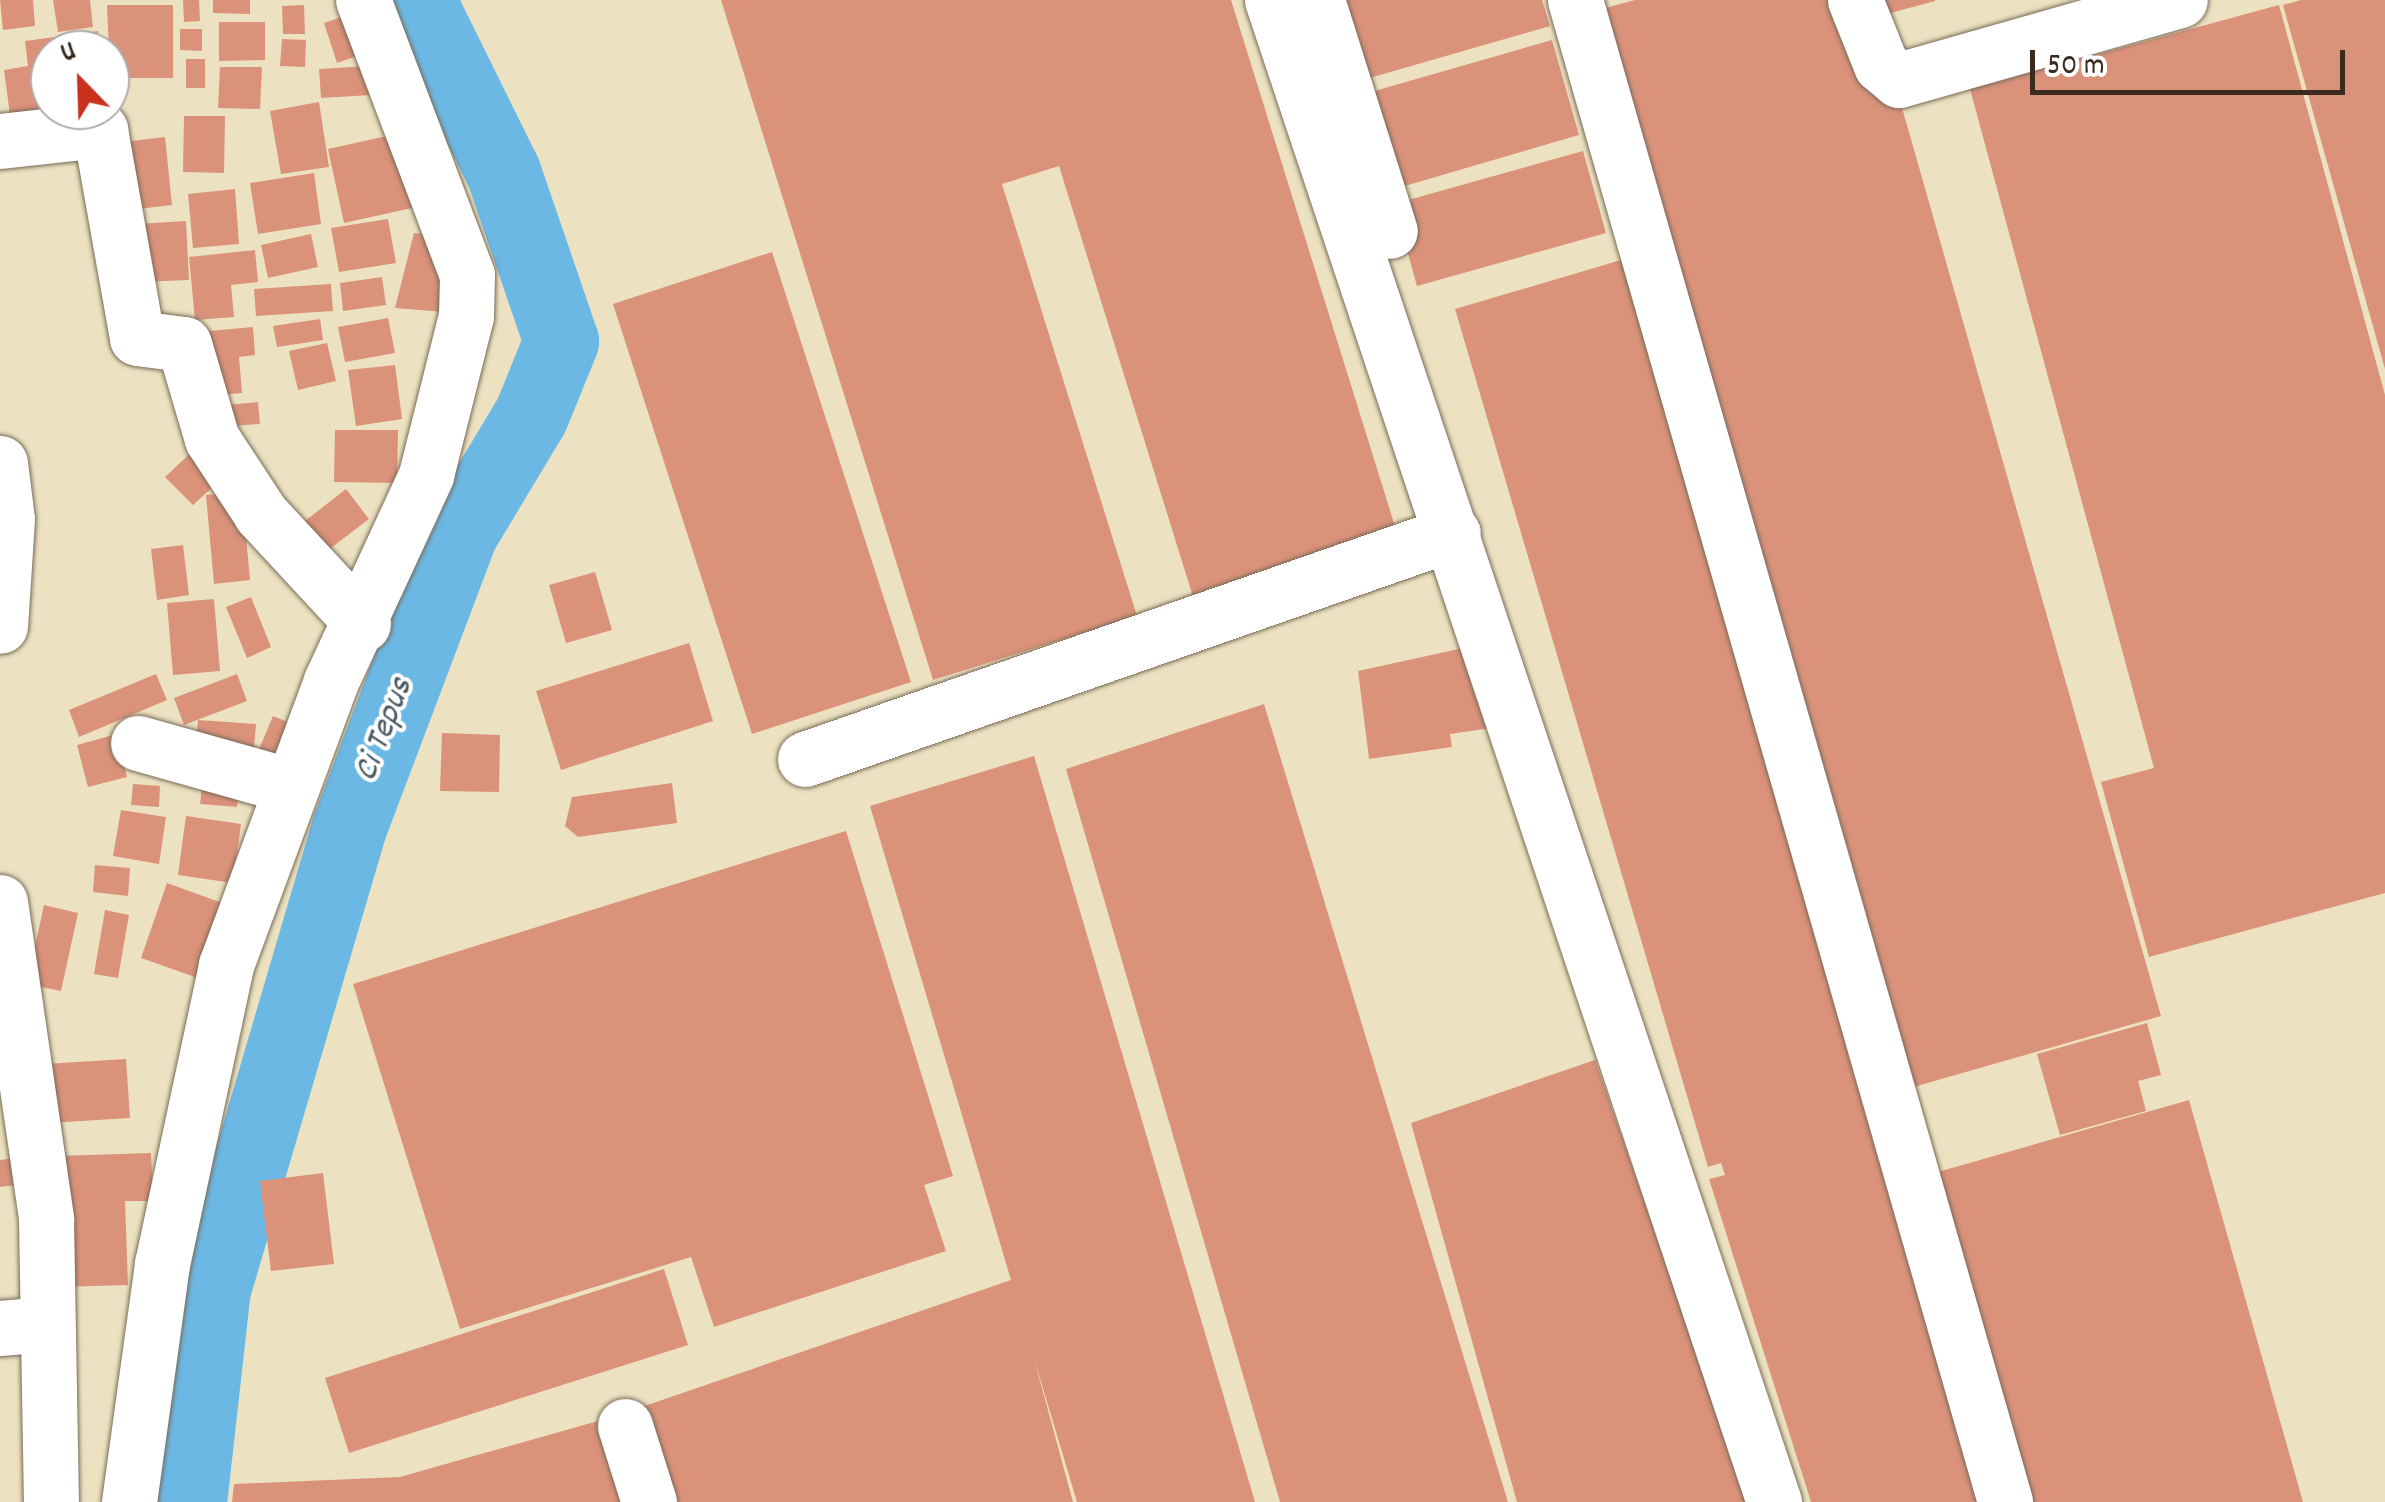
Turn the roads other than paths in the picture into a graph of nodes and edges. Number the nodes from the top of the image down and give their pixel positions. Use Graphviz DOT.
graph roads {
  1 [pos="362,0"];
  2 [pos="1272,0"];
  3 [pos="1317,0"];
  4 [pos="1576,0"];
  5 [pos="1855,0"];
  6 [pos="2180,0"];
  7 [pos="0,141"];
  8 [pos="0,463"];
  9 [pos="1453,533"];
  10 [pos="362,624"];
  11 [pos="0,626"];
  12 [pos="138,743"];
  13 [pos="805,759"];
  14 [pos="291,786"];
  15 [pos="0,902"];
  16 [pos="18,1153"];
  17 [pos="23,1220"];
  18 [pos="23,1326"];
  19 [pos="625,1426"];
  20 [pos="51,1502"];
  21 [pos="130,1502"];
  22 [pos="649,1502"];
  23 [pos="1774,1502"];
  24 [pos="1798,1502"];
  25 [pos="2004,1502"];
  1 -- 10 [label="street"];
  2 -- 9 [label="street"];
  3 -- 24 [label="street"];
  4 -- 25 [label="street"];
  5 -- 6 [label="street"];
  7 -- 10 [label="street"];
  8 -- 11 [label="street"];
  9 -- 13 [label="street"];
  9 -- 23 [label="street"];
  10 -- 14 [label="street"];
  12 -- 14 [label="street"];
  14 -- 21 [label="street"];
  15 -- 16 [label="street"];
  16 -- 17 [label="street"];
  17 -- 18 [label="street"];
  18 -- 20 [label="street"];
  19 -- 22 [label="street"];
}
